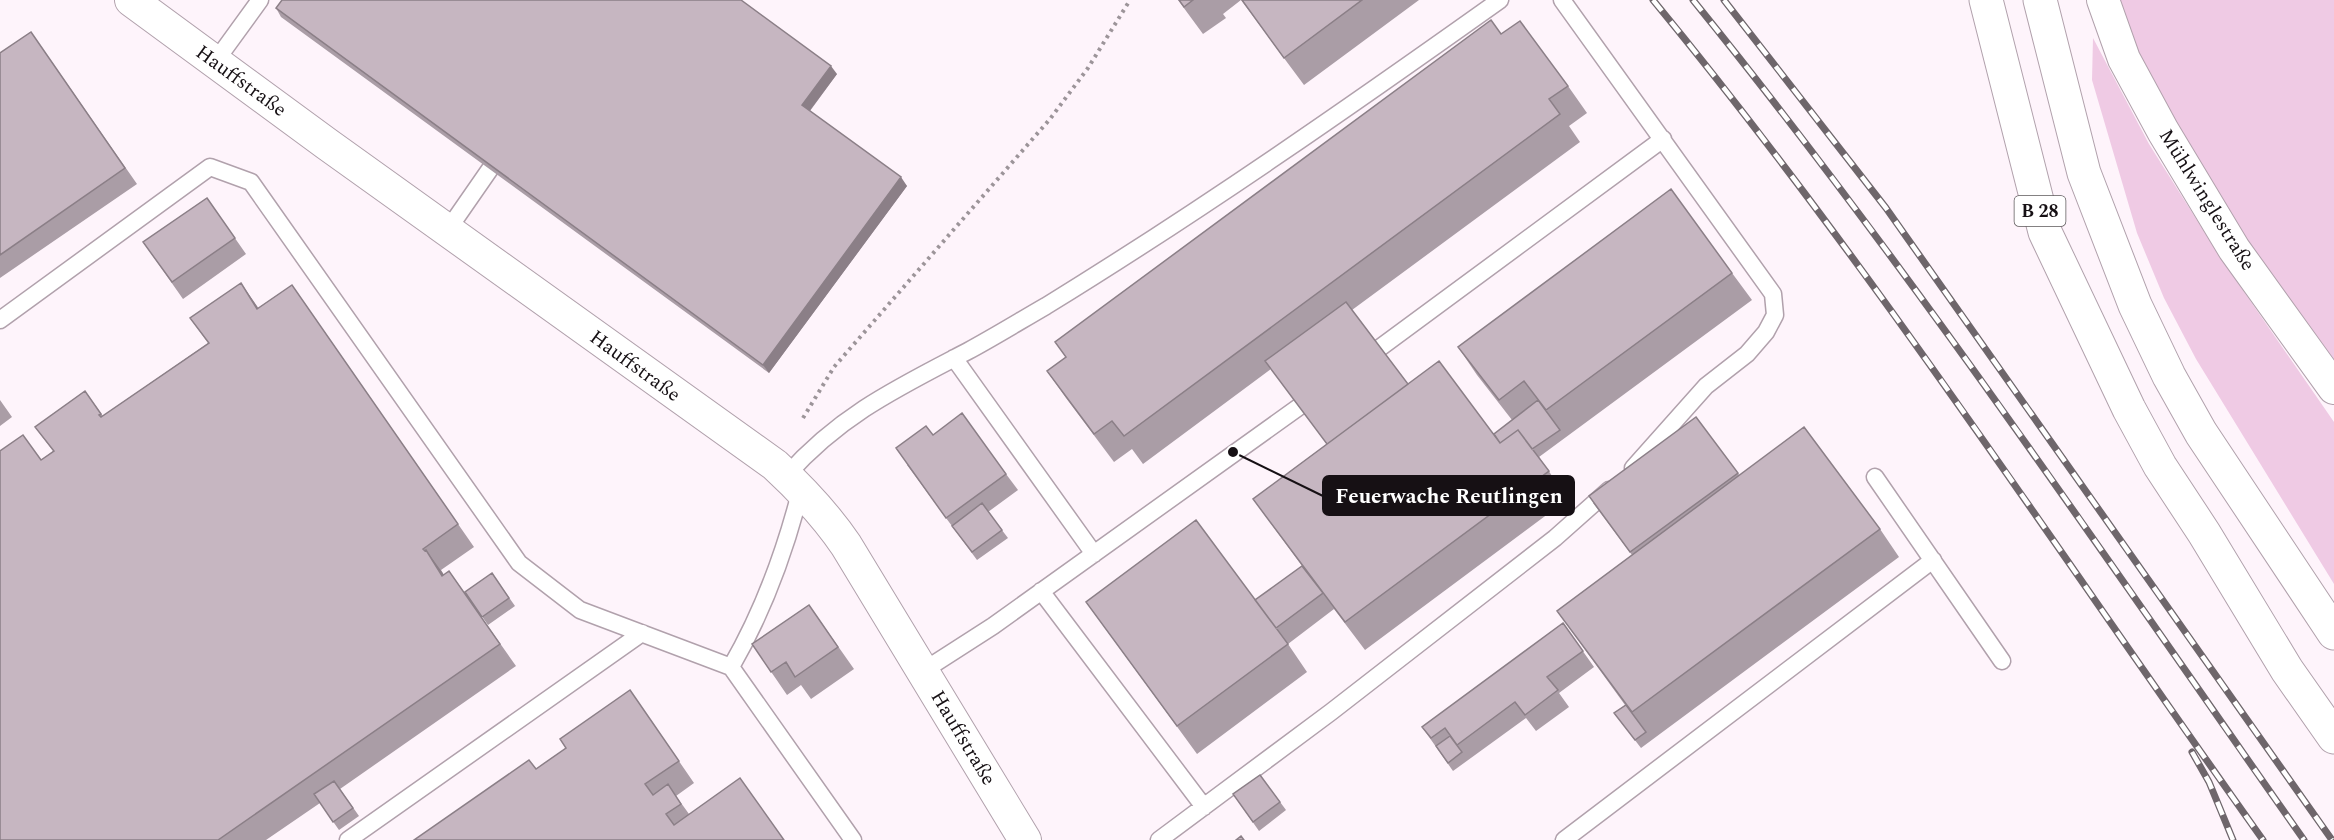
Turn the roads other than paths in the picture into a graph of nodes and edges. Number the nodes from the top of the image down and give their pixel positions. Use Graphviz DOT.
graph roads {
  1 [pos="131,0"];
  2 [pos="260,0"];
  3 [pos="1500,0"];
  4 [pos="1562,0"];
  5 [pos="1986,0"];
  6 [pos="2040,0"];
  7 [pos="2103,0"];
  8 [pos="215,62"];
  9 [pos="1663,139"];
  10 [pos="490,169"];
  11 [pos="447,231"];
  12 [pos="0,320"];
  13 [pos="954,358"];
  14 [pos="1352,369"];
  15 [pos="1334,382"];
  16 [pos="2334,388"];
  17 [pos="787,477"];
  18 [pos="1875,477"];
  19 [pos="1094,554"];
  20 [pos="1933,560"];
  21 [pos="1041,591"];
  22 [pos="642,633"];
  23 [pos="2334,633"];
  24 [pos="2002,661"];
  25 [pos="732,667"];
  26 [pos="923,671"];
  27 [pos="2334,737"];
  28 [pos="1204,807"];
  29 [pos="348,840"];
  30 [pos="854,840"];
  31 [pos="1025,840"];
  32 [pos="1159,840"];
  33 [pos="1564,840"];
  1 -- 8 [label="street, Hauffstraße"];
  2 -- 8 [label="lane"];
  3 -- 13 [label="lane"];
  4 -- 9 [label="lane"];
  5 -- 27 [label="highway, B 28"];
  6 -- 23 [label="highway, B 28"];
  7 -- 16 [label="street, Mühlwinglestraße"];
  8 -- 11 [label="street, Hauffstraße"];
  9 -- 14 [label="lane"];
  9 -- 28 [label="lane"];
  10 -- 11 [label="lane"];
  11 -- 17 [label="street, Hauffstraße"];
  12 -- 22 [label="lane"];
  13 -- 17 [label="lane"];
  13 -- 19 [label="lane"];
  15 -- 19 [label="lane"];
  17 -- 25 [label="lane"];
  17 -- 26 [label="street, Hauffstraße"];
  18 -- 20 [label="lane"];
  19 -- 21 [label="lane"];
  20 -- 24 [label="lane"];
  20 -- 33 [label="lane"];
  21 -- 26 [label="lane"];
  21 -- 28 [label="lane"];
  22 -- 25 [label="lane"];
  22 -- 29 [label="lane"];
  25 -- 30 [label="lane"];
  26 -- 31 [label="street, Hauffstraße"];
  28 -- 32 [label="lane"];
}
